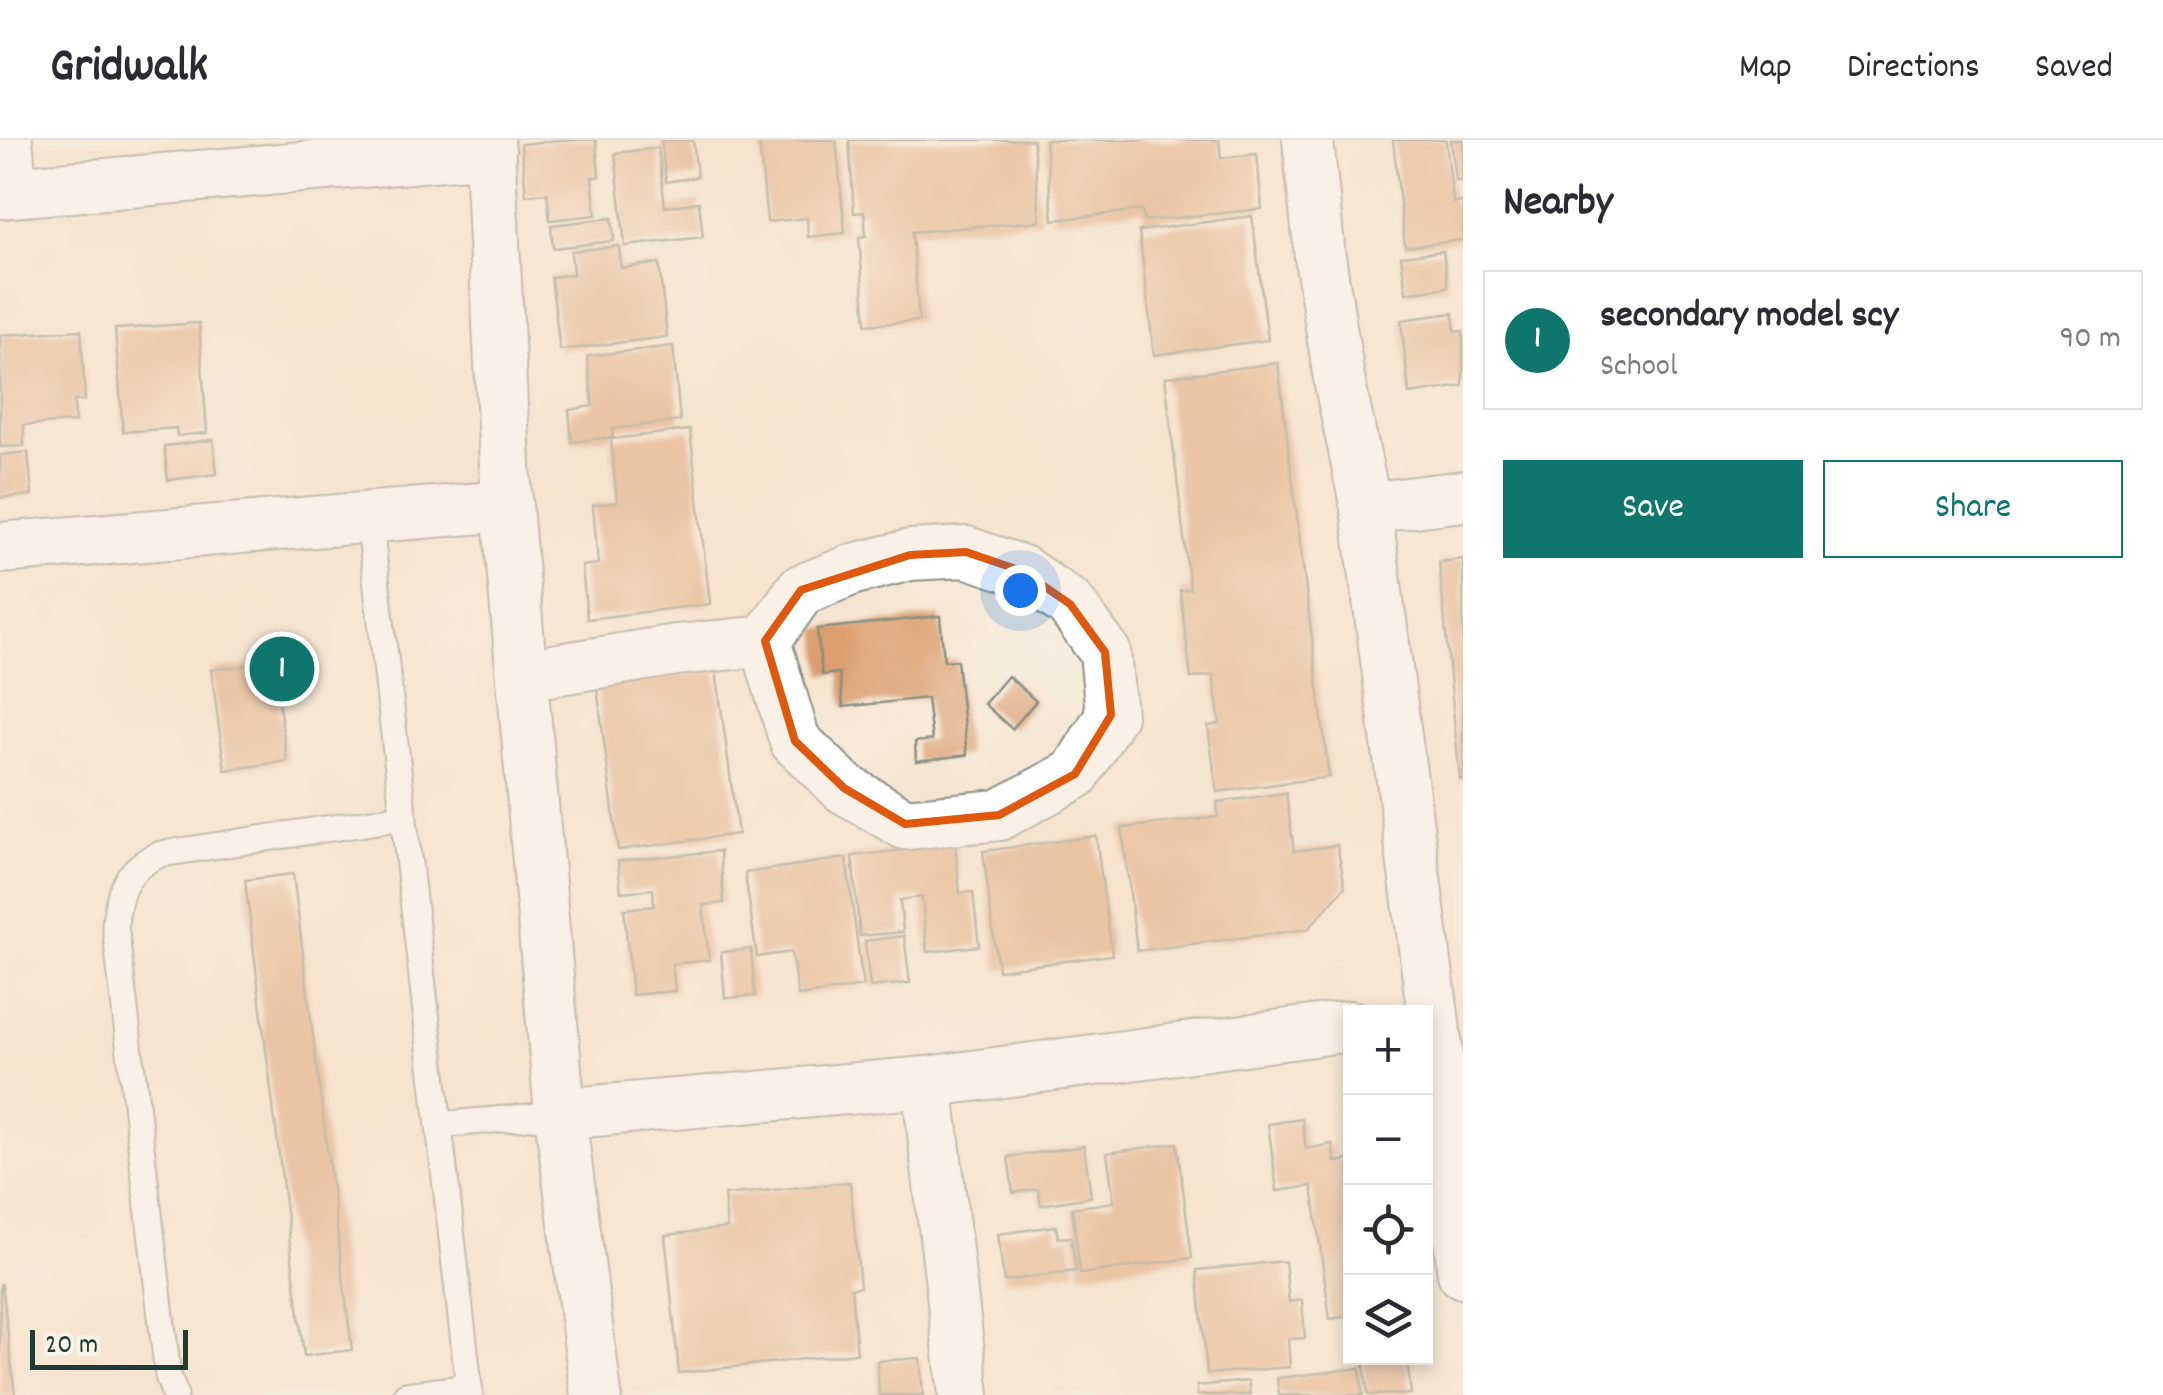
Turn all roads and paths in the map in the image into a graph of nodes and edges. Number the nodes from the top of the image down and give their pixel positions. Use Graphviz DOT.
graph roads {
  1 [pos="7,140"];
  2 [pos="1308,140"];
  3 [pos="489,145"];
  4 [pos="6,193"];
  5 [pos="1463,496"];
  6 [pos="507,506"];
  7 [pos="1366,508"];
  8 [pos="369,518"];
  9 [pos="0,548"];
  10 [pos="765,641"];
  11 [pos="523,675"];
  12 [pos="404,817"];
  13 [pos="1440,1015"];
  14 [pos="1343,1027"];
  15 [pos="926,1082"];
  16 [pos="560,1114"];
  17 [pos="439,1125"];
  18 [pos="1463,1273"];
  19 [pos="470,1391"];
  20 [pos="174,1395"];
  21 [pos="406,1395"];
  22 [pos="596,1395"];
  23 [pos="964,1395"];
  1 -- 4 [label="street"];
  2 -- 7 [label="street"];
  3 -- 4 [label="street"];
  3 -- 6 [label="street"];
  5 -- 7 [label="street"];
  6 -- 8 [label="street"];
  6 -- 11 [label="street"];
  7 -- 13 [label="street"];
  8 -- 9 [label="street"];
  8 -- 12 [label="lane"];
  10 -- 10 [label="street"];
  10 -- 11 [label="street"];
  11 -- 16 [label="street"];
  12 -- 17 [label="lane"];
  12 -- 20 [label="lane"];
  13 -- 18 [label="street"];
  14 -- 15 [label="street"];
  15 -- 16 [label="street"];
  15 -- 23 [label="street"];
  16 -- 17 [label="lane"];
  16 -- 22 [label="street"];
  17 -- 19 [label="lane"];
  19 -- 21 [label="lane"];
}
